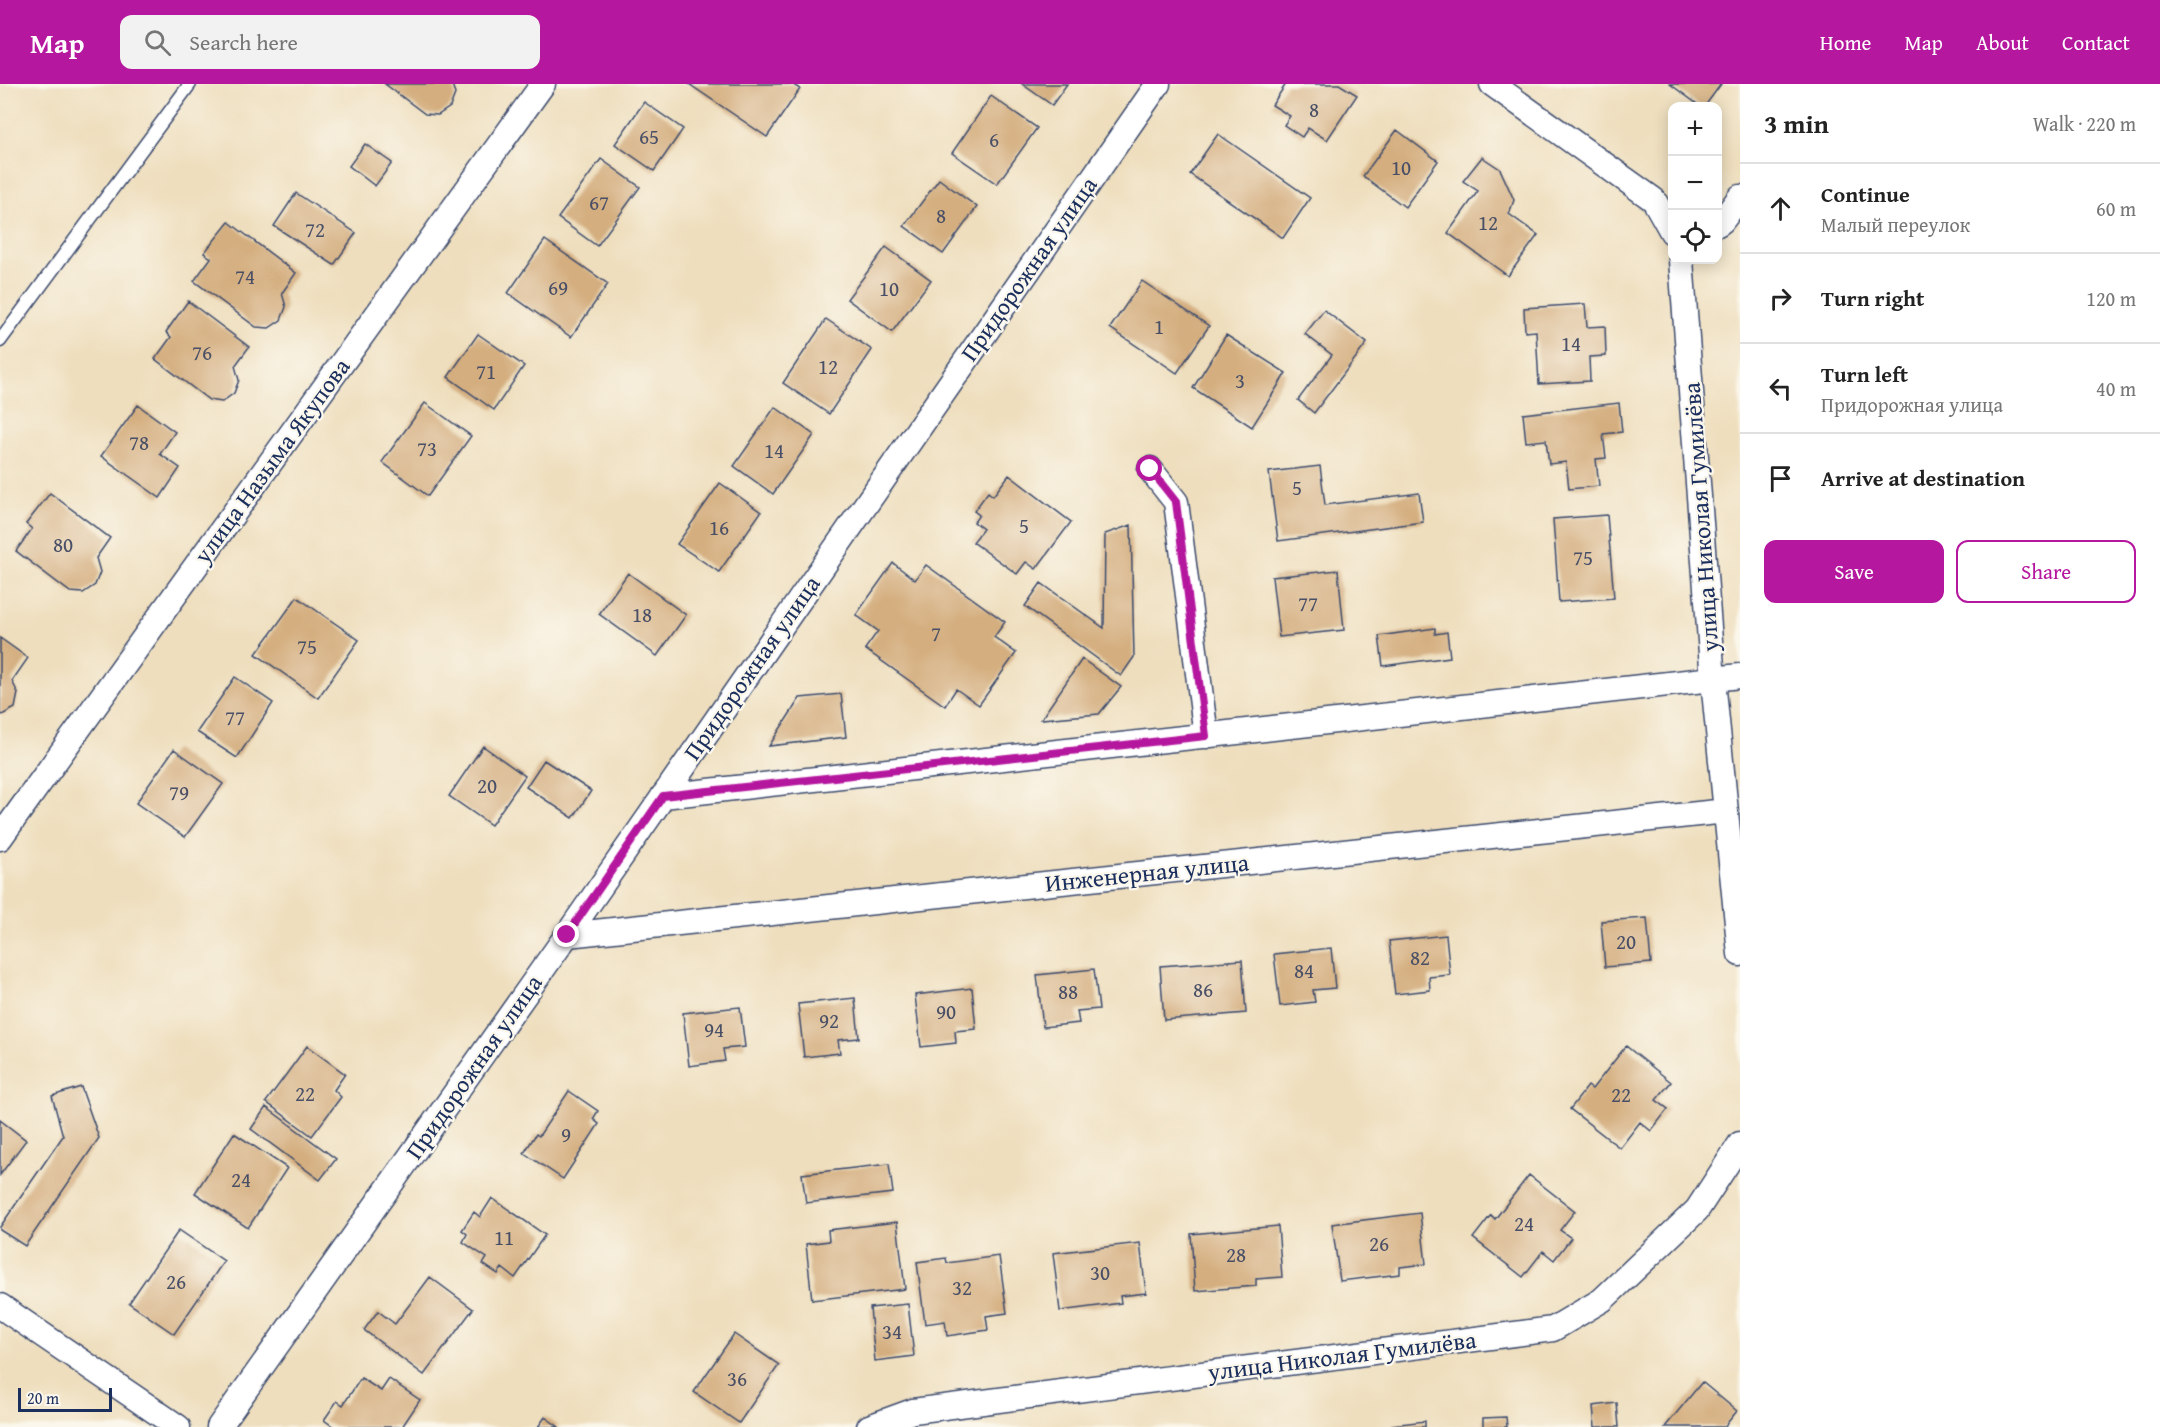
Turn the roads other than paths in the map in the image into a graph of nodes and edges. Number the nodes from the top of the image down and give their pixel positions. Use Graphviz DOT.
graph roads {
  1 [pos="190,84"];
  2 [pos="543,84"];
  3 [pos="1158,84"];
  4 [pos="1492,84"];
  5 [pos="1740,197"];
  6 [pos="1722,221"];
  7 [pos="1668,225"];
  8 [pos="1681,264"];
  9 [pos="0,341"];
  10 [pos="1150,469"];
  11 [pos="1740,676"];
  12 [pos="1713,680"];
  13 [pos="1206,736"];
  14 [pos="663,796"];
  15 [pos="1726,811"];
  16 [pos="0,838"];
  17 [pos="567,935"];
  18 [pos="1740,954"];
  19 [pos="1740,1144"];
  20 [pos="0,1306"];
  21 [pos="178,1427"];
  22 [pos="219,1427"];
  23 [pos="868,1427"];
  1 -- 9 [label="lane"];
  2 -- 16 [label="street, улица Назыма Якупова"];
  3 -- 14 [label="street, Придорожная улица"];
  4 -- 7 [label="street"];
  5 -- 6 [label="street"];
  8 -- 12 [label="street, улица Николая Гумилёва"];
  10 -- 13 [label="street"];
  11 -- 12 [label="street"];
  12 -- 13 [label="street"];
  12 -- 15 [label="street, улица Николая Гумилёва"];
  13 -- 14 [label="street"];
  14 -- 17 [label="street, Придорожная улица"];
  15 -- 17 [label="street, Инженерная улица"];
  15 -- 18 [label="street, улица Николая Гумилёва"];
  17 -- 22 [label="street, Придорожная улица"];
  19 -- 23 [label="street, улица Николая Гумилёва"];
  20 -- 21 [label="street"];
}
